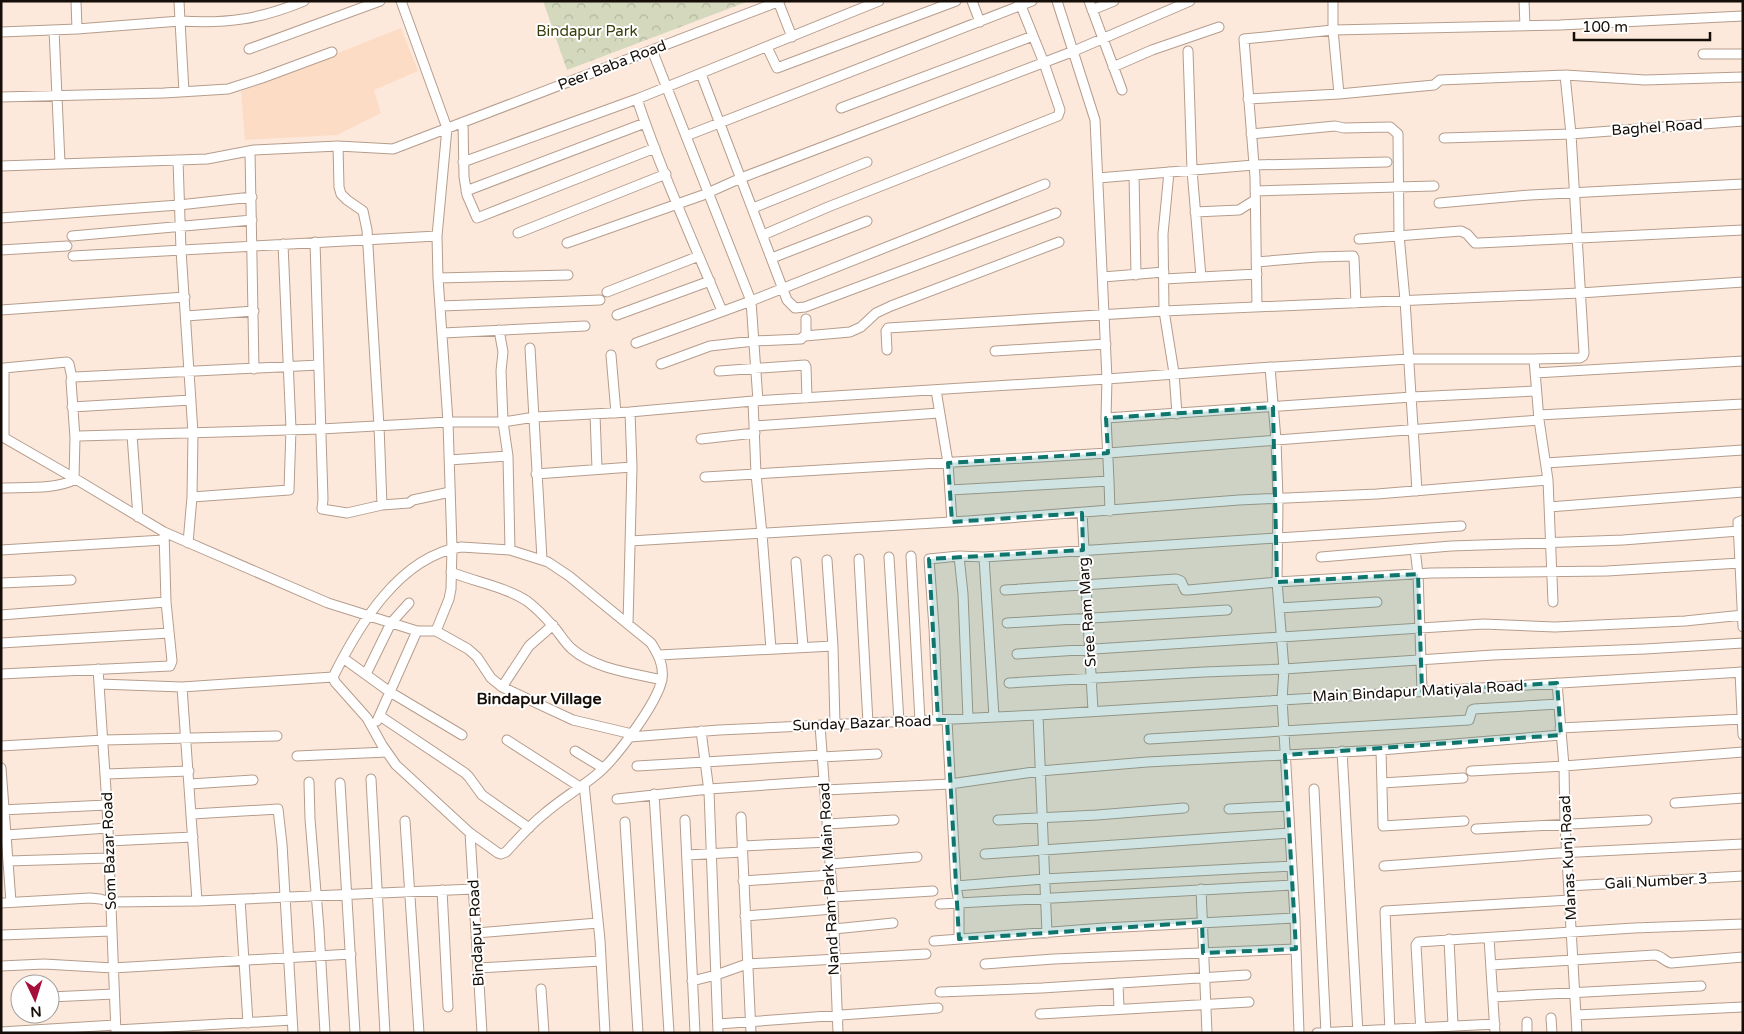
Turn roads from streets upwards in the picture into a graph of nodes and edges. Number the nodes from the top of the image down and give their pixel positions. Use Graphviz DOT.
graph roads {
  1 [pos="76,1"];
  2 [pos="179,1"];
  3 [pos="304,1"];
  4 [pos="380,1"];
  5 [pos="401,1"];
  6 [pos="779,1"];
  7 [pos="879,1"];
  8 [pos="956,1"];
  9 [pos="972,1"];
  10 [pos="1032,1"];
  11 [pos="1057,1"];
  12 [pos="1114,1"];
  13 [pos="1190,1"];
  14 [pos="1333,1"];
  15 [pos="1524,1"];
  16 [pos="1020,4"];
  17 [pos="1091,5"];
  18 [pos="1743,16"];
  19 [pos="180,21"];
  20 [pos="980,22"];
  21 [pos="1525,26"];
  22 [pos="1219,27"];
  23 [pos="78,28"];
  24 [pos="54,30"];
  25 [pos="1333,30"];
  26 [pos="1,32"];
  27 [pos="1033,36"];
  28 [pos="792,37"];
  29 [pos="1102,39"];
  30 [pos="768,47"];
  31 [pos="249,50"];
  32 [pos="652,50"];
  33 [pos="1074,51"];
  34 [pos="1188,51"];
  35 [pos="332,52"];
  36 [pos="1703,54"];
  37 [pos="1743,54"];
  38 [pos="1044,63"];
  39 [pos="1113,67"];
  40 [pos="701,74"];
  41 [pos="1565,75"];
  42 [pos="1743,77"];
  43 [pos="667,87"];
  44 [pos="1122,90"];
  45 [pos="184,92"];
  46 [pos="1339,94"];
  47 [pos="58,95"];
  48 [pos="1,97"];
  49 [pos="637,99"];
  50 [pos="1248,99"];
  51 [pos="841,108"];
  52 [pos="1743,121"];
  53 [pos="463,122"];
  54 [pos="645,122"];
  55 [pos="720,123"];
  56 [pos="447,128"];
  57 [pos="1251,134"];
  58 [pos="1571,134"];
  59 [pos="686,136"];
  60 [pos="1444,138"];
  61 [pos="338,146"];
  62 [pos="655,148"];
  63 [pos="250,151"];
  64 [pos="178,160"];
  65 [pos="463,162"];
  66 [pos="867,162"];
  67 [pos="1387,162"];
  68 [pos="60,163"];
  69 [pos="1254,165"];
  70 [pos="1,166"];
  71 [pos="1192,170"];
  72 [pos="1169,172"];
  73 [pos="666,174"];
  74 [pos="1134,175"];
  75 [pos="741,178"];
  76 [pos="1098,178"];
  77 [pos="1045,184"];
  78 [pos="1743,184"];
  79 [pos="1434,186"];
  80 [pos="1399,187"];
  81 [pos="466,191"];
  82 [pos="709,193"];
  83 [pos="1574,193"];
  84 [pos="1255,196"];
  85 [pos="252,197"];
  86 [pos="1439,203"];
  87 [pos="678,204"];
  88 [pos="179,205"];
  89 [pos="753,208"];
  90 [pos="1195,212"];
  91 [pos="1056,213"];
  92 [pos="1,218"];
  93 [pos="252,220"];
  94 [pos="866,221"];
  95 [pos="180,227"];
  96 [pos="1743,230"];
  97 [pos="518,233"];
  98 [pos="763,235"];
  99 [pos="1399,235"];
  100 [pos="72,236"];
  101 [pos="437,236"];
  102 [pos="1577,237"];
  103 [pos="1359,239"];
  104 [pos="367,240"];
  105 [pos="315,242"];
  106 [pos="567,242"];
  107 [pos="1059,242"];
  108 [pos="282,244"];
  109 [pos="253,245"];
  110 [pos="67,246"];
  111 [pos="1,250"];
  112 [pos="181,250"];
  113 [pos="73,256"];
  114 [pos="699,256"];
  115 [pos="772,258"];
  116 [pos="1256,262"];
  117 [pos="568,274"];
  118 [pos="1136,274"];
  119 [pos="1257,274"];
  120 [pos="1164,275"];
  121 [pos="1201,277"];
  122 [pos="438,278"];
  123 [pos="1103,278"];
  124 [pos="710,281"];
  125 [pos="1743,282"];
  126 [pos="784,288"];
  127 [pos="608,292"];
  128 [pos="1580,293"];
  129 [pos="185,297"];
  130 [pos="600,300"];
  131 [pos="1405,300"];
  132 [pos="751,301"];
  133 [pos="1356,303"];
  134 [pos="441,306"];
  135 [pos="1257,307"];
  136 [pos="1,310"];
  137 [pos="254,311"];
  138 [pos="722,311"];
  139 [pos="1164,311"];
  140 [pos="1105,314"];
  141 [pos="617,315"];
  142 [pos="186,316"];
  143 [pos="806,320"];
  144 [pos="585,326"];
  145 [pos="499,330"];
  146 [pos="443,333"];
  147 [pos="805,336"];
  148 [pos="754,341"];
  149 [pos="636,343"];
  150 [pos="1106,344"];
  151 [pos="530,348"];
  152 [pos="887,350"];
  153 [pos="995,351"];
  154 [pos="611,355"];
  155 [pos="1409,359"];
  156 [pos="1534,359"];
  157 [pos="1743,361"];
  158 [pos="661,364"];
  159 [pos="288,366"];
  160 [pos="319,366"];
  161 [pos="1270,367"];
  162 [pos="756,368"];
  163 [pos="254,369"];
  164 [pos="719,371"];
  165 [pos="190,372"];
  166 [pos="1535,373"];
  167 [pos="1174,374"];
  168 [pos="72,378"];
  169 [pos="1107,379"];
  170 [pos="936,390"];
  171 [pos="1536,391"];
  172 [pos="1412,397"];
  173 [pos="807,398"];
  174 [pos="191,400"];
  175 [pos="755,401"];
  176 [pos="1743,404"];
  177 [pos="72,407"];
  178 [pos="1273,407"];
  179 [pos="630,412"];
  180 [pos="616,413"];
  181 [pos="939,413"];
  182 [pos="595,414"];
  183 [pos="1177,414"];
  184 [pos="535,418"];
  185 [pos="1106,418"];
  186 [pos="1539,418"];
  187 [pos="448,422"];
  188 [pos="503,422"];
  189 [pos="379,426"];
  190 [pos="291,429"];
  191 [pos="321,429"];
  192 [pos="755,429"];
  193 [pos="1413,431"];
  194 [pos="193,433"];
  195 [pos="132,434"];
  196 [pos="2,437"];
  197 [pos="75,438"];
  198 [pos="701,439"];
  199 [pos="1276,440"];
  200 [pos="1743,450"];
  201 [pos="1108,453"];
  202 [pos="508,456"];
  203 [pos="449,460"];
  204 [pos="948,463"];
  205 [pos="1546,463"];
  206 [pos="632,467"];
  207 [pos="597,469"];
  208 [pos="536,474"];
  209 [pos="756,474"];
  210 [pos="705,477"];
  211 [pos="75,478"];
  212 [pos="1548,480"];
  213 [pos="1109,481"];
  214 [pos="1,488"];
  215 [pos="950,490"];
  216 [pos="1417,491"];
  217 [pos="450,492"];
  218 [pos="1743,492"];
  219 [pos="192,497"];
  220 [pos="1278,500"];
  221 [pos="382,505"];
  222 [pos="1549,507"];
  223 [pos="1110,511"];
  224 [pos="1082,513"];
  225 [pos="138,518"];
  226 [pos="1743,520"];
  227 [pos="952,522"];
  228 [pos="1461,526"];
  229 [pos="1739,531"];
  230 [pos="762,534"];
  231 [pos="164,536"];
  232 [pos="1278,538"];
  233 [pos="630,541"];
  234 [pos="188,543"];
  235 [pos="1551,543"];
  236 [pos="452,548"];
  237 [pos="1416,549"];
  238 [pos="1,550"];
  239 [pos="510,550"];
  240 [pos="1083,550"];
  241 [pos="1741,553"];
  242 [pos="911,556"];
  243 [pos="959,556"];
  244 [pos="890,557"];
  245 [pos="984,557"];
  246 [pos="859,558"];
  247 [pos="1321,558"];
  248 [pos="542,559"];
  249 [pos="827,560"];
  250 [pos="796,562"];
  251 [pos="1740,563"];
  252 [pos="452,572"];
  253 [pos="1552,573"];
  254 [pos="1418,574"];
  255 [pos="71,580"];
  256 [pos="1277,582"];
  257 [pos="1,583"];
  258 [pos="1742,585"];
  259 [pos="1086,586"];
  260 [pos="1006,590"];
  261 [pos="166,602"];
  262 [pos="1378,602"];
  263 [pos="1553,602"];
  264 [pos="409,603"];
  265 [pos="1279,608"];
  266 [pos="1227,610"];
  267 [pos="1742,615"];
  268 [pos="1,616"];
  269 [pos="368,616"];
  270 [pos="1088,618"];
  271 [pos="390,623"];
  272 [pos="1007,623"];
  273 [pos="628,624"];
  274 [pos="553,625"];
  275 [pos="1743,627"];
  276 [pos="1420,628"];
  277 [pos="416,631"];
  278 [pos="436,631"];
  279 [pos="169,633"];
  280 [pos="1281,637"];
  281 [pos="1743,643"];
  282 [pos="1,644"];
  283 [pos="833,646"];
  284 [pos="803,648"];
  285 [pos="771,649"];
  286 [pos="1090,649"];
  287 [pos="1017,654"];
  288 [pos="659,655"];
  289 [pos="343,658"];
  290 [pos="1421,661"];
  291 [pos="98,669"];
  292 [pos="1284,669"];
  293 [pos="1741,672"];
  294 [pos="1,674"];
  295 [pos="366,674"];
  296 [pos="333,677"];
  297 [pos="1092,679"];
  298 [pos="662,680"];
  299 [pos="1558,682"];
  300 [pos="1010,683"];
  301 [pos="100,684"];
  302 [pos="182,687"];
  303 [pos="502,687"];
  304 [pos="1422,691"];
  305 [pos="390,692"];
  306 [pos="1282,699"];
  307 [pos="1559,704"];
  308 [pos="1093,711"];
  309 [pos="1038,715"];
  310 [pos="380,716"];
  311 [pos="994,717"];
  312 [pos="968,718"];
  313 [pos="1742,719"];
  314 [pos="943,720"];
  315 [pos="920,721"];
  316 [pos="899,722"];
  317 [pos="868,723"];
  318 [pos="835,724"];
  319 [pos="820,725"];
  320 [pos="373,731"];
  321 [pos="1561,731"];
  322 [pos="701,732"];
  323 [pos="1284,732"];
  324 [pos="462,735"];
  325 [pos="1743,735"];
  326 [pos="278,736"];
  327 [pos="631,736"];
  328 [pos="185,738"];
  329 [pos="1149,739"];
  330 [pos="104,740"];
  331 [pos="507,740"];
  332 [pos="1,746"];
  333 [pos="1381,750"];
  334 [pos="575,751"];
  335 [pos="1342,751"];
  336 [pos="387,752"];
  337 [pos="1743,752"];
  338 [pos="877,754"];
  339 [pos="1285,755"];
  340 [pos="297,756"];
  341 [pos="822,756"];
  342 [pos="706,762"];
  343 [pos="637,766"];
  344 [pos="1564,766"];
  345 [pos="1,768"];
  346 [pos="603,768"];
  347 [pos="189,771"];
  348 [pos="1040,771"];
  349 [pos="1471,771"];
  350 [pos="106,774"];
  351 [pos="1463,778"];
  352 [pos="372,779"];
  353 [pos="253,780"];
  354 [pos="309,782"];
  355 [pos="340,783"];
  356 [pos="1382,783"];
  357 [pos="190,784"];
  358 [pos="950,784"];
  359 [pos="824,785"];
  360 [pos="582,786"];
  361 [pos="709,789"];
  362 [pos="1314,789"];
  363 [pos="654,794"];
  364 [pos="1743,798"];
  365 [pos="617,799"];
  366 [pos="1675,803"];
  367 [pos="107,805"];
  368 [pos="1288,806"];
  369 [pos="1184,808"];
  370 [pos="3,810"];
  371 [pos="1229,810"];
  372 [pos="192,814"];
  373 [pos="741,817"];
  374 [pos="1042,817"];
  375 [pos="685,820"];
  376 [pos="894,820"];
  377 [pos="998,820"];
  378 [pos="1464,820"];
  379 [pos="1647,820"];
  380 [pos="405,821"];
  381 [pos="625,822"];
  382 [pos="827,824"];
  383 [pos="1565,824"];
  384 [pos="108,828"];
  385 [pos="529,828"];
  386 [pos="1476,829"];
  387 [pos="470,833"];
  388 [pos="1290,833"];
  389 [pos="193,837"];
  390 [pos="5,838"];
  391 [pos="108,841"];
  392 [pos="828,842"];
  393 [pos="1743,844"];
  394 [pos="742,849"];
  395 [pos="1042,849"];
  396 [pos="1567,853"];
  397 [pos="711,854"];
  398 [pos="985,854"];
  399 [pos="687,855"];
  400 [pos="917,857"];
  401 [pos="109,858"];
  402 [pos="8,861"];
  403 [pos="830,864"];
  404 [pos="1292,866"];
  405 [pos="1384,866"];
  406 [pos="831,875"];
  407 [pos="1743,876"];
  408 [pos="1044,879"];
  409 [pos="743,881"];
  410 [pos="1293,885"];
  411 [pos="956,886"];
  412 [pos="1569,886"];
  413 [pos="474,889"];
  414 [pos="1201,889"];
  415 [pos="442,890"];
  416 [pos="932,891"];
  417 [pos="410,892"];
  418 [pos="378,893"];
  419 [pos="348,895"];
  420 [pos="316,896"];
  421 [pos="833,896"];
  422 [pos="286,898"];
  423 [pos="240,899"];
  424 [pos="1045,899"];
  425 [pos="1570,900"];
  426 [pos="197,901"];
  427 [pos="111,902"];
  428 [pos="6,903"];
  429 [pos="959,903"];
  430 [pos="940,904"];
  431 [pos="833,909"];
  432 [pos="744,916"];
  433 [pos="1295,918"];
  434 [pos="1202,922"];
  435 [pos="598,923"];
  436 [pos="893,923"];
  437 [pos="1743,924"];
  438 [pos="834,929"];
  439 [pos="112,931"];
  440 [pos="476,933"];
  441 [pos="1572,933"];
  442 [pos="1046,934"];
  443 [pos="1,935"];
  444 [pos="1489,938"];
  445 [pos="959,939"];
  446 [pos="1448,940"];
  447 [pos="934,941"];
  448 [pos="1296,949"];
  449 [pos="1203,953"];
  450 [pos="351,954"];
  451 [pos="926,954"];
  452 [pos="321,956"];
  453 [pos="1743,956"];
  454 [pos="288,958"];
  455 [pos="835,958"];
  456 [pos="244,961"];
  457 [pos="601,961"];
  458 [pos="1573,961"];
  459 [pos="747,964"];
  460 [pos="986,964"];
  461 [pos="1491,965"];
  462 [pos="1,966"];
  463 [pos="113,968"];
  464 [pos="478,968"];
  465 [pos="716,975"];
  466 [pos="1246,975"];
  467 [pos="1204,978"];
  468 [pos="692,982"];
  469 [pos="1118,983"];
  470 [pos="1701,986"];
  471 [pos="541,988"];
  472 [pos="940,992"];
  473 [pos="1575,992"];
  474 [pos="114,994"];
  475 [pos="60,996"];
  476 [pos="1493,997"];
  477 [pos="1249,1002"];
  478 [pos="1206,1004"];
  479 [pos="448,1007"];
  480 [pos="1743,1007"];
  481 [pos="938,1008"];
  482 [pos="1119,1009"];
  483 [pos="837,1014"];
  484 [pos="1040,1014"];
  485 [pos="1576,1015"];
  486 [pos="1551,1018"];
  487 [pos="292,1020"];
  488 [pos="750,1021"];
  489 [pos="1527,1022"];
  490 [pos="248,1023"];
  491 [pos="718,1028"];
  492 [pos="1455,1028"];
  493 [pos="1495,1028"];
  494 [pos="115,1029"];
  495 [pos="1421,1030"];
  496 [pos="1390,1031"];
  497 [pos="1,1032"];
  498 [pos="1358,1032"];
  499 [pos="293,1033"];
  500 [pos="325,1033"];
  501 [pos="355,1033"];
  502 [pos="386,1033"];
  503 [pos="419,1033"];
  504 [pos="482,1033"];
  505 [pos="544,1033"];
  506 [pos="605,1033"];
  507 [pos="638,1033"];
  508 [pos="669,1033"];
  509 [pos="695,1033"];
  510 [pos="751,1033"];
  511 [pos="838,1033"];
  512 [pos="1207,1033"];
  513 [pos="1299,1033"];
  514 [pos="1317,1033"];
  515 [pos="1326,1033"];
  516 [pos="1527,1033"];
  517 [pos="1552,1033"];
  518 [pos="1577,1033"];
  1 -- 23 [label="street"];
  2 -- 19 [label="street"];
  3 -- 19 [label="street"];
  4 -- 31 [label="street"];
  5 -- 56 [label="street"];
  6 -- 28 [label="street"];
  6 -- 32 [label="street, Peer Baba Road"];
  7 -- 28 [label="street"];
  8 -- 30 [label="street"];
  9 -- 20 [label="street"];
  10 -- 16 [label="street"];
  11 -- 33 [label="street"];
  12 -- 17 [label="street"];
  13 -- 29 [label="street"];
  14 -- 25 [label="street"];
  15 -- 21 [label="street"];
  16 -- 20 [label="street"];
  16 -- 27 [label="street"];
  17 -- 29 [label="street"];
  18 -- 21 [label="street"];
  19 -- 23 [label="street"];
  19 -- 45 [label="street"];
  20 -- 55 [label="street"];
  21 -- 25 [label="street"];
  22 -- 39 [label="street"];
  23 -- 24 [label="street"];
  24 -- 26 [label="street"];
  24 -- 47 [label="street"];
  25 -- 46 [label="street"];
  25 -- 50 [label="street"];
  27 -- 38 [label="street"];
  27 -- 51 [label="street"];
  28 -- 30 [label="street"];
  29 -- 33 [label="street"];
  29 -- 39 [label="street"];
  30 -- 40 [label="street"];
  32 -- 43 [label="street"];
  32 -- 53 [label="street, Peer Baba Road"];
  33 -- 38 [label="street"];
  33 -- 76 [label="street"];
  34 -- 71 [label="street"];
  35 -- 45 [label="street"];
  36 -- 37 [label="street"];
  38 -- 75 [label="street"];
  38 -- 98 [label="street"];
  39 -- 44 [label="street"];
  40 -- 43 [label="street"];
  40 -- 55 [label="street"];
  41 -- 42 [label="street"];
  41 -- 46 [label="street"];
  41 -- 58 [label="street"];
  43 -- 49 [label="street"];
  43 -- 59 [label="street"];
  45 -- 47 [label="street"];
  46 -- 50 [label="street"];
  47 -- 48 [label="street"];
  47 -- 68 [label="street"];
  49 -- 54 [label="street"];
  49 -- 65 [label="street"];
  50 -- 57 [label="street"];
  52 -- 58 [label="street, Baghel Road"];
  53 -- 56 [label="street, Peer Baba Road"];
  53 -- 65 [label="street"];
  54 -- 62 [label="street"];
  54 -- 81 [label="street"];
  55 -- 59 [label="street"];
  55 -- 75 [label="street"];
  56 -- 61 [label="street, Peer Baba Road"];
  56 -- 101 [label="street"];
  57 -- 69 [label="street"];
  57 -- 80 [label="street"];
  58 -- 60 [label="street, Baghel Road"];
  58 -- 83 [label="street"];
  59 -- 82 [label="street"];
  61 -- 63 [label="street, Peer Baba Road"];
  61 -- 104 [label="street"];
  62 -- 73 [label="street"];
  62 -- 81 [label="street"];
  63 -- 64 [label="street, Peer Baba Road"];
  63 -- 85 [label="street"];
  64 -- 68 [label="street, Peer Baba Road"];
  64 -- 88 [label="street"];
  65 -- 81 [label="street"];
  66 -- 89 [label="street"];
  67 -- 69 [label="street"];
  68 -- 70 [label="street, Peer Baba Road"];
  69 -- 71 [label="street"];
  69 -- 84 [label="street"];
  71 -- 72 [label="street"];
  71 -- 90 [label="street"];
  72 -- 74 [label="street"];
  72 -- 120 [label="street"];
  73 -- 87 [label="street"];
  73 -- 97 [label="street"];
  74 -- 76 [label="street"];
  74 -- 118 [label="street"];
  75 -- 82 [label="street"];
  75 -- 89 [label="street"];
  76 -- 123 [label="street"];
  77 -- 126 [label="street"];
  78 -- 83 [label="street"];
  79 -- 80 [label="street"];
  80 -- 84 [label="street"];
  80 -- 99 [label="street"];
  82 -- 87 [label="street"];
  82 -- 132 [label="street"];
  83 -- 86 [label="street"];
  83 -- 102 [label="street"];
  84 -- 90 [label="street"];
  84 -- 116 [label="street"];
  85 -- 88 [label="street"];
  85 -- 93 [label="street"];
  87 -- 106 [label="street"];
  87 -- 114 [label="street"];
  88 -- 92 [label="street"];
  88 -- 95 [label="street"];
  89 -- 98 [label="street"];
  90 -- 121 [label="street"];
  91 -- 126 [label="street"];
  93 -- 95 [label="street"];
  93 -- 109 [label="street"];
  94 -- 115 [label="street"];
  95 -- 100 [label="street"];
  95 -- 112 [label="street"];
  96 -- 102 [label="street"];
  98 -- 115 [label="street"];
  99 -- 102 [label="street"];
  99 -- 103 [label="street"];
  99 -- 131 [label="street"];
  101 -- 104 [label="street"];
  101 -- 122 [label="street"];
  102 -- 128 [label="street"];
  104 -- 105 [label="street"];
  104 -- 189 [label="street"];
  105 -- 108 [label="street"];
  105 -- 160 [label="street"];
  107 -- 147 [label="street"];
  108 -- 109 [label="street"];
  108 -- 159 [label="street"];
  109 -- 112 [label="street"];
  109 -- 137 [label="street"];
  110 -- 111 [label="street"];
  112 -- 113 [label="street"];
  112 -- 129 [label="street"];
  114 -- 124 [label="street"];
  114 -- 127 [label="street"];
  115 -- 126 [label="street"];
  116 -- 119 [label="street"];
  116 -- 133 [label="street"];
  117 -- 122 [label="street"];
  118 -- 120 [label="street"];
  118 -- 123 [label="street"];
  119 -- 121 [label="street"];
  119 -- 135 [label="street"];
  120 -- 121 [label="street"];
  120 -- 139 [label="street"];
  122 -- 134 [label="street"];
  123 -- 140 [label="street"];
  124 -- 138 [label="street"];
  124 -- 141 [label="street"];
  125 -- 128 [label="street"];
  126 -- 132 [label="street"];
  128 -- 131 [label="street"];
  128 -- 156 [label="street"];
  129 -- 136 [label="street"];
  129 -- 142 [label="street"];
  130 -- 134 [label="street"];
  131 -- 133 [label="street"];
  131 -- 155 [label="street"];
  132 -- 138 [label="street"];
  132 -- 148 [label="street"];
  133 -- 135 [label="street"];
  134 -- 146 [label="street"];
  135 -- 139 [label="street"];
  137 -- 142 [label="street"];
  137 -- 163 [label="street"];
  138 -- 149 [label="street"];
  139 -- 140 [label="street"];
  139 -- 167 [label="street"];
  140 -- 150 [label="street"];
  140 -- 152 [label="street"];
  142 -- 165 [label="street"];
  143 -- 147 [label="street"];
  144 -- 145 [label="street"];
  145 -- 146 [label="street"];
  145 -- 188 [label="street"];
  146 -- 187 [label="street"];
  147 -- 148 [label="street"];
  148 -- 158 [label="street"];
  148 -- 162 [label="street"];
  150 -- 153 [label="street"];
  150 -- 169 [label="street"];
  151 -- 184 [label="street"];
  154 -- 180 [label="street"];
  155 -- 156 [label="street"];
  155 -- 161 [label="street"];
  155 -- 172 [label="street"];
  156 -- 166 [label="street"];
  157 -- 166 [label="street"];
  159 -- 160 [label="street"];
  159 -- 163 [label="street"];
  159 -- 190 [label="street"];
  160 -- 191 [label="street"];
  161 -- 167 [label="street"];
  161 -- 178 [label="street"];
  162 -- 164 [label="street"];
  162 -- 173 [label="street"];
  162 -- 175 [label="street"];
  163 -- 165 [label="street"];
  165 -- 168 [label="street"];
  165 -- 174 [label="street"];
  166 -- 171 [label="street"];
  167 -- 169 [label="street"];
  167 -- 183 [label="street"];
  168 -- 177 [label="street"];
  168 -- 196 [label="street"];
  169 -- 170 [label="street"];
  169 -- 185 [label="street"];
  170 -- 173 [label="street"];
  170 -- 181 [label="street"];
  171 -- 172 [label="street"];
  171 -- 186 [label="street"];
  172 -- 178 [label="street"];
  172 -- 193 [label="street"];
  173 -- 175 [label="street"];
  174 -- 177 [label="street"];
  174 -- 194 [label="street"];
  175 -- 179 [label="street"];
  175 -- 192 [label="street"];
  176 -- 186 [label="street"];
  177 -- 197 [label="street"];
  178 -- 183 [label="street"];
  178 -- 199 [label="street"];
  179 -- 180 [label="street"];
  179 -- 206 [label="street"];
  180 -- 182 [label="street"];
  181 -- 192 [label="street"];
  181 -- 204 [label="street"];
  182 -- 184 [label="street"];
  182 -- 207 [label="street"];
  183 -- 185 [label="street"];
  184 -- 188 [label="street"];
  184 -- 208 [label="street"];
  185 -- 201 [label="street"];
  186 -- 193 [label="street"];
  186 -- 205 [label="street"];
  187 -- 188 [label="street"];
  187 -- 189 [label="street"];
  187 -- 203 [label="street"];
  188 -- 202 [label="street"];
  189 -- 191 [label="street"];
  189 -- 221 [label="street"];
  190 -- 191 [label="street"];
  190 -- 194 [label="street"];
  190 -- 219 [label="street"];
  191 -- 221 [label="street"];
  192 -- 198 [label="street"];
  192 -- 209 [label="street"];
  193 -- 199 [label="street"];
  193 -- 216 [label="street"];
  194 -- 195 [label="street"];
  194 -- 219 [label="street"];
  195 -- 197 [label="street"];
  195 -- 225 [label="street"];
  196 -- 211 [label="street"];
  197 -- 211 [label="street"];
  199 -- 201 [label="street"];
  199 -- 220 [label="street"];
  200 -- 205 [label="street"];
  201 -- 204 [label="street"];
  201 -- 213 [label="street"];
  202 -- 203 [label="street"];
  202 -- 239 [label="street"];
  203 -- 217 [label="street"];
  204 -- 209 [label="street"];
  204 -- 215 [label="street"];
  205 -- 212 [label="street"];
  206 -- 207 [label="street"];
  206 -- 233 [label="street"];
  207 -- 208 [label="street"];
  208 -- 248 [label="street"];
  209 -- 210 [label="street"];
  209 -- 230 [label="street"];
  211 -- 214 [label="street"];
  211 -- 225 [label="street"];
  212 -- 216 [label="street"];
  212 -- 222 [label="street"];
  213 -- 215 [label="street"];
  213 -- 223 [label="street"];
  215 -- 227 [label="street"];
  216 -- 220 [label="street"];
  217 -- 221 [label="street"];
  217 -- 236 [label="street"];
  218 -- 222 [label="street"];
  219 -- 234 [label="street"];
  220 -- 223 [label="street"];
  220 -- 232 [label="street"];
  222 -- 235 [label="street"];
  223 -- 224 [label="street"];
  224 -- 227 [label="street"];
  224 -- 240 [label="street, Sree Ram Marg"];
  225 -- 231 [label="street"];
  226 -- 229 [label="street"];
  227 -- 230 [label="street"];
  228 -- 232 [label="street"];
  229 -- 235 [label="street"];
  229 -- 241 [label="street"];
  230 -- 233 [label="street"];
  230 -- 285 [label="street"];
  231 -- 234 [label="street"];
  231 -- 238 [label="street"];
  231 -- 261 [label="street"];
  232 -- 240 [label="street"];
  232 -- 256 [label="street"];
  233 -- 273 [label="street"];
  234 -- 269 [label="street"];
  235 -- 237 [label="street"];
  235 -- 253 [label="street"];
  236 -- 239 [label="street"];
  236 -- 252 [label="street"];
  236 -- 269 [label="street"];
  237 -- 247 [label="street"];
  237 -- 254 [label="street"];
  239 -- 248 [label="street"];
  240 -- 245 [label="street"];
  240 -- 259 [label="street, Sree Ram Marg"];
  241 -- 251 [label="street"];
  242 -- 315 [label="street"];
  243 -- 245 [label="street"];
  243 -- 312 [label="street"];
  243 -- 314 [label="street"];
  244 -- 316 [label="street"];
  245 -- 311 [label="street"];
  246 -- 317 [label="street"];
  248 -- 273 [label="street"];
  249 -- 283 [label="street"];
  250 -- 284 [label="street"];
  251 -- 253 [label="street"];
  251 -- 258 [label="street"];
  252 -- 274 [label="street"];
  252 -- 278 [label="street"];
  253 -- 254 [label="street"];
  253 -- 263 [label="street"];
  254 -- 256 [label="street"];
  254 -- 276 [label="street"];
  255 -- 257 [label="street"];
  256 -- 259 [label="street"];
  256 -- 265 [label="street"];
  258 -- 267 [label="street"];
  259 -- 260 [label="street"];
  259 -- 270 [label="street, Sree Ram Marg"];
  261 -- 268 [label="street"];
  261 -- 279 [label="street"];
  262 -- 265 [label="street"];
  264 -- 271 [label="street"];
  265 -- 280 [label="street"];
  266 -- 270 [label="street"];
  267 -- 275 [label="street"];
  267 -- 276 [label="street"];
  269 -- 271 [label="street"];
  269 -- 289 [label="street"];
  270 -- 272 [label="street"];
  270 -- 286 [label="street, Sree Ram Marg"];
  271 -- 277 [label="street"];
  271 -- 295 [label="street"];
  273 -- 288 [label="street"];
  274 -- 298 [label="street"];
  274 -- 303 [label="street"];
  276 -- 280 [label="street"];
  276 -- 290 [label="street"];
  277 -- 278 [label="street"];
  277 -- 305 [label="street"];
  278 -- 303 [label="street"];
  279 -- 282 [label="street"];
  279 -- 291 [label="street"];
  280 -- 286 [label="street"];
  280 -- 292 [label="street"];
  281 -- 290 [label="street"];
  283 -- 284 [label="street"];
  283 -- 318 [label="street"];
  284 -- 285 [label="street"];
  285 -- 288 [label="street"];
  286 -- 287 [label="street"];
  286 -- 297 [label="street, Sree Ram Marg"];
  288 -- 298 [label="street"];
  289 -- 295 [label="street"];
  289 -- 296 [label="street"];
  290 -- 292 [label="street"];
  290 -- 304 [label="street"];
  291 -- 294 [label="street"];
  291 -- 301 [label="street, Som Bazar Road"];
  292 -- 297 [label="street"];
  292 -- 306 [label="street"];
  293 -- 299 [label="street, Main Bindapur Matiyala Road"];
  293 -- 313 [label="street"];
  295 -- 305 [label="street"];
  296 -- 302 [label="street"];
  296 -- 320 [label="street"];
  297 -- 300 [label="street"];
  297 -- 308 [label="street, Sree Ram Marg"];
  298 -- 327 [label="street"];
  299 -- 304 [label="street, Main Bindapur Matiyala Road"];
  299 -- 307 [label="street, Manas Kunj Road"];
  301 -- 302 [label="street"];
  301 -- 330 [label="street, Som Bazar Road"];
  302 -- 328 [label="street"];
  303 -- 327 [label="street, Sunday Bazar Road"];
  304 -- 306 [label="street, Main Bindapur Matiyala Road"];
  305 -- 310 [label="street"];
  305 -- 324 [label="street"];
  306 -- 308 [label="street, Main Bindapur Matiyala Road"];
  306 -- 323 [label="street"];
  307 -- 321 [label="street, Manas Kunj Road"];
  307 -- 323 [label="street"];
  308 -- 309 [label="street, Sunday Bazar Road"];
  309 -- 311 [label="street, Sunday Bazar Road"];
  309 -- 348 [label="street"];
  310 -- 320 [label="street"];
  310 -- 385 [label="street"];
  311 -- 312 [label="street, Sunday Bazar Road"];
  312 -- 314 [label="street, Sunday Bazar Road"];
  313 -- 321 [label="street"];
  313 -- 325 [label="street"];
  314 -- 315 [label="street, Sunday Bazar Road"];
  314 -- 358 [label="street"];
  315 -- 316 [label="street, Sunday Bazar Road"];
  316 -- 317 [label="street, Sunday Bazar Road"];
  317 -- 318 [label="street, Sunday Bazar Road"];
  318 -- 319 [label="street, Sunday Bazar Road"];
  319 -- 322 [label="street, Sunday Bazar Road"];
  319 -- 341 [label="street, Nand Ram Park Main Road"];
  320 -- 336 [label="street"];
  321 -- 333 [label="street"];
  321 -- 344 [label="street, Manas Kunj Road"];
  322 -- 327 [label="street, Sunday Bazar Road"];
  322 -- 342 [label="street"];
  323 -- 329 [label="street"];
  323 -- 339 [label="street"];
  326 -- 328 [label="street"];
  327 -- 346 [label="street"];
  328 -- 330 [label="street"];
  328 -- 347 [label="street"];
  330 -- 332 [label="street"];
  330 -- 350 [label="street, Som Bazar Road"];
  331 -- 360 [label="street"];
  333 -- 335 [label="street"];
  333 -- 356 [label="street"];
  334 -- 346 [label="street"];
  335 -- 339 [label="street"];
  335 -- 498 [label="street"];
  336 -- 340 [label="street"];
  336 -- 387 [label="street"];
  337 -- 344 [label="street"];
  338 -- 341 [label="street"];
  339 -- 348 [label="street"];
  339 -- 368 [label="street"];
  341 -- 342 [label="street"];
  341 -- 359 [label="street, Nand Ram Park Main Road"];
  342 -- 343 [label="street"];
  342 -- 361 [label="street"];
  344 -- 349 [label="street"];
  344 -- 383 [label="street, Manas Kunj Road"];
  345 -- 370 [label="street"];
  346 -- 360 [label="street"];
  347 -- 350 [label="street"];
  347 -- 357 [label="street"];
  348 -- 358 [label="street"];
  348 -- 374 [label="street"];
  350 -- 367 [label="street, Som Bazar Road"];
  351 -- 356 [label="street"];
  352 -- 418 [label="street"];
  353 -- 357 [label="street"];
  354 -- 420 [label="street"];
  355 -- 419 [label="street"];
  356 -- 378 [label="street"];
  357 -- 372 [label="street"];
  358 -- 359 [label="street"];
  358 -- 411 [label="street"];
  359 -- 361 [label="street"];
  359 -- 382 [label="street, Nand Ram Park Main Road"];
  360 -- 385 [label="street"];
  360 -- 435 [label="street"];
  361 -- 363 [label="street"];
  361 -- 397 [label="street"];
  362 -- 515 [label="street"];
  363 -- 365 [label="street"];
  363 -- 508 [label="street"];
  364 -- 366 [label="street"];
  367 -- 370 [label="street"];
  367 -- 384 [label="street, Som Bazar Road"];
  368 -- 371 [label="street"];
  368 -- 388 [label="street"];
  369 -- 374 [label="street"];
  370 -- 390 [label="street"];
  372 -- 389 [label="street"];
  372 -- 422 [label="street"];
  373 -- 394 [label="street"];
  374 -- 377 [label="street"];
  374 -- 395 [label="street"];
  375 -- 399 [label="street"];
  376 -- 382 [label="street"];
  379 -- 383 [label="street"];
  380 -- 417 [label="street"];
  381 -- 507 [label="street"];
  382 -- 392 [label="street, Nand Ram Park Main Road"];
  383 -- 386 [label="street"];
  383 -- 396 [label="street, Manas Kunj Road"];
  384 -- 390 [label="street"];
  384 -- 391 [label="street, Som Bazar Road"];
  385 -- 387 [label="street"];
  387 -- 413 [label="street, Bindapur Road"];
  388 -- 395 [label="street"];
  388 -- 404 [label="street"];
  389 -- 391 [label="street"];
  389 -- 426 [label="street"];
  390 -- 402 [label="street"];
  391 -- 401 [label="street, Som Bazar Road"];
  392 -- 394 [label="street"];
  392 -- 403 [label="street, Nand Ram Park Main Road"];
  393 -- 396 [label="street"];
  394 -- 397 [label="street"];
  394 -- 409 [label="street"];
  395 -- 398 [label="street"];
  395 -- 408 [label="street"];
  396 -- 405 [label="street"];
  396 -- 412 [label="street, Manas Kunj Road"];
  397 -- 399 [label="street"];
  397 -- 465 [label="street"];
  399 -- 468 [label="street"];
  400 -- 403 [label="street"];
  401 -- 402 [label="street"];
  401 -- 427 [label="street, Som Bazar Road"];
  402 -- 428 [label="street"];
  403 -- 406 [label="street, Nand Ram Park Main Road"];
  404 -- 408 [label="street"];
  404 -- 410 [label="street"];
  406 -- 409 [label="street"];
  406 -- 421 [label="street, Nand Ram Park Main Road"];
  407 -- 412 [label="street, Gali Number 3"];
  408 -- 411 [label="street"];
  408 -- 424 [label="street"];
  409 -- 432 [label="street"];
  410 -- 414 [label="street"];
  410 -- 433 [label="street"];
  411 -- 429 [label="street"];
  412 -- 425 [label="street, Manas Kunj Road"];
  413 -- 415 [label="street"];
  413 -- 440 [label="street, Bindapur Road"];
  414 -- 424 [label="street"];
  414 -- 434 [label="street"];
  415 -- 417 [label="street"];
  415 -- 479 [label="street"];
  416 -- 421 [label="street"];
  417 -- 418 [label="street"];
  417 -- 503 [label="street"];
  418 -- 419 [label="street"];
  418 -- 502 [label="street"];
  419 -- 420 [label="street"];
  419 -- 450 [label="street"];
  420 -- 422 [label="street"];
  420 -- 452 [label="street"];
  421 -- 431 [label="street, Nand Ram Park Main Road"];
  422 -- 423 [label="street"];
  422 -- 454 [label="street"];
  423 -- 426 [label="street"];
  423 -- 456 [label="street"];
  424 -- 429 [label="street"];
  424 -- 442 [label="street"];
  425 -- 441 [label="street, Manas Kunj Road"];
  425 -- 496 [label="street"];
  426 -- 427 [label="street"];
  427 -- 428 [label="street"];
  427 -- 439 [label="street, Som Bazar Road"];
  429 -- 430 [label="street"];
  429 -- 445 [label="street"];
  431 -- 432 [label="street"];
  431 -- 438 [label="street, Nand Ram Park Main Road"];
  432 -- 459 [label="street"];
  433 -- 434 [label="street"];
  433 -- 448 [label="street"];
  434 -- 442 [label="street"];
  434 -- 449 [label="street"];
  435 -- 440 [label="street"];
  435 -- 457 [label="street"];
  436 -- 438 [label="street"];
  437 -- 441 [label="street"];
  438 -- 455 [label="street, Nand Ram Park Main Road"];
  439 -- 443 [label="street"];
  439 -- 463 [label="street, Som Bazar Road"];
  440 -- 464 [label="street, Bindapur Road"];
  441 -- 444 [label="street"];
  441 -- 458 [label="street, Manas Kunj Road"];
  442 -- 445 [label="street"];
  444 -- 446 [label="street"];
  444 -- 461 [label="street"];
  445 -- 447 [label="street"];
  446 -- 492 [label="street"];
  446 -- 495 [label="street"];
  448 -- 449 [label="street"];
  448 -- 513 [label="street"];
  449 -- 460 [label="street"];
  449 -- 467 [label="street"];
  450 -- 452 [label="street"];
  450 -- 501 [label="street"];
  451 -- 455 [label="street"];
  452 -- 454 [label="street"];
  452 -- 500 [label="street"];
  453 -- 458 [label="street"];
  454 -- 456 [label="street"];
  454 -- 487 [label="street"];
  455 -- 459 [label="street"];
  455 -- 483 [label="street, Nand Ram Park Main Road"];
  456 -- 463 [label="street"];
  456 -- 490 [label="street"];
  457 -- 464 [label="street"];
  457 -- 506 [label="street"];
  458 -- 461 [label="street"];
  458 -- 473 [label="street, Manas Kunj Road"];
  459 -- 465 [label="street"];
  459 -- 488 [label="street"];
  461 -- 476 [label="street"];
  462 -- 463 [label="street"];
  463 -- 474 [label="street, Som Bazar Road"];
  464 -- 504 [label="street, Bindapur Road"];
  465 -- 468 [label="street"];
  465 -- 491 [label="street"];
  466 -- 467 [label="street"];
  467 -- 469 [label="street"];
  467 -- 478 [label="street"];
  468 -- 509 [label="street"];
  469 -- 472 [label="street"];
  469 -- 482 [label="street"];
  470 -- 473 [label="street"];
  471 -- 505 [label="street"];
  473 -- 476 [label="street"];
  473 -- 485 [label="street, Manas Kunj Road"];
  474 -- 475 [label="street"];
  474 -- 494 [label="street, Som Bazar Road"];
  476 -- 493 [label="street"];
  477 -- 478 [label="street"];
  478 -- 482 [label="street"];
  478 -- 512 [label="street"];
  480 -- 485 [label="street"];
  481 -- 483 [label="street"];
  482 -- 484 [label="street"];
  483 -- 488 [label="street"];
  483 -- 511 [label="street, Nand Ram Park Main Road"];
  485 -- 518 [label="street, Manas Kunj Road"];
  486 -- 517 [label="street"];
  487 -- 490 [label="street"];
  487 -- 499 [label="street"];
  488 -- 491 [label="street"];
  488 -- 510 [label="street"];
  489 -- 516 [label="street"];
  490 -- 494 [label="street"];
  492 -- 493 [label="street"];
  492 -- 495 [label="street"];
  494 -- 497 [label="street"];
  495 -- 496 [label="street"];
  496 -- 498 [label="street"];
  498 -- 515 [label="street"];
  514 -- 515 [label="street"];
}
